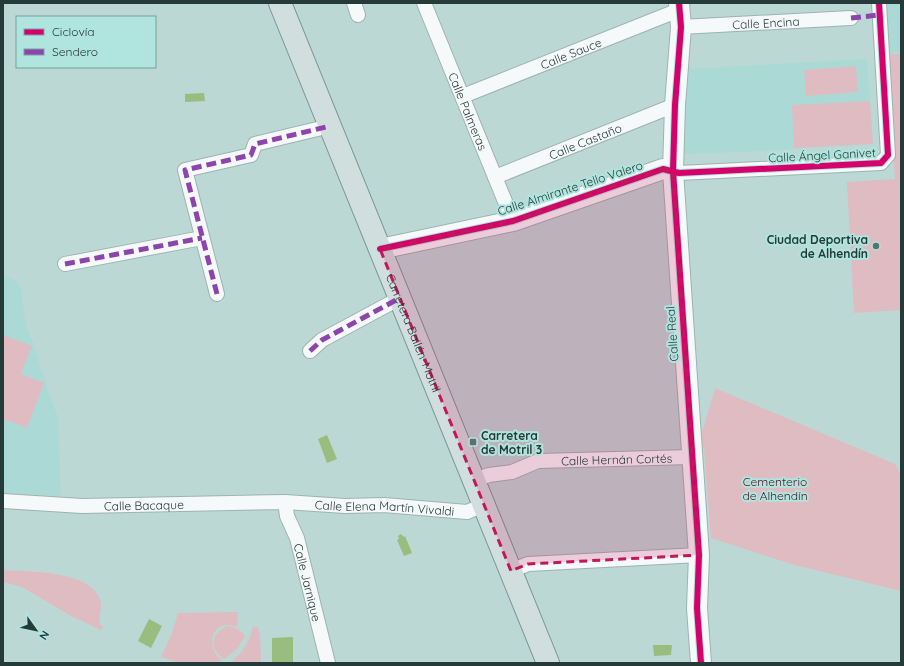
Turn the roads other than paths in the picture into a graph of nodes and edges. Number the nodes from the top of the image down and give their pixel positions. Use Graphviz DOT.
graph roads {
  1 [pos="280,3"];
  2 [pos="424,3"];
  3 [pos="879,3"];
  4 [pos="680,13"];
  5 [pos="851,18"];
  6 [pos="463,96"];
  7 [pos="675,105"];
  8 [pos="330,126"];
  9 [pos="673,171"];
  10 [pos="495,177"];
  11 [pos="512,221"];
  12 [pos="202,238"];
  13 [pos="380,249"];
  14 [pos="65,264"];
  15 [pos="217,294"];
  16 [pos="400,298"];
  17 [pos="310,351"];
  18 [pos="692,457"];
  19 [pos="474,480"];
  20 [pos="3,501"];
  21 [pos="285,502"];
  22 [pos="484,505"];
  23 [pos="698,554"];
  24 [pos="511,571"];
  25 [pos="328,663"];
  26 [pos="548,663"];
  27 [pos="701,663"];
  1 -- 8 [label="main road, Carretera Bailén-Motril"];
  2 -- 6 [label="street, Calle Palmeras"];
  3 -- 9 [label="street, Calle Ángel Ganivet"];
  4 -- 5 [label="street, Calle Encina"];
  4 -- 6 [label="street, Calle Sauce"];
  4 -- 7 [label="street, Calle Real"];
  6 -- 10 [label="street, Calle Palmeras"];
  7 -- 9 [label="street, Calle Real"];
  7 -- 10 [label="street, Calle Castaño"];
  8 -- 12 [label="street"];
  8 -- 13 [label="main road, Carretera Bailén-Motril"];
  9 -- 11 [label="street, Calle Almirante Tello Valero"];
  9 -- 18 [label="street, Calle Real"];
  10 -- 11 [label="street, Calle Palmeras"];
  11 -- 13 [label="street, Calle Almirante Tello Valero"];
  12 -- 14 [label="street"];
  12 -- 15 [label="street"];
  13 -- 16 [label="main road, Carretera Bailén-Motril"];
  16 -- 17 [label="street"];
  16 -- 19 [label="main road, Carretera Bailén-Motril"];
  18 -- 19 [label="street, Calle Hernán Cortés"];
  18 -- 23 [label="street, Calle Real"];
  19 -- 22 [label="main road, Carretera Bailén-Motril"];
  20 -- 21 [label="street, Calle Bacaque"];
  21 -- 22 [label="street, Calle Elena Martín Vivaldi"];
  21 -- 25 [label="street, Calle Jarnique"];
  22 -- 24 [label="main road, Carretera Bailén-Motril"];
  23 -- 24 [label="street"];
  23 -- 27 [label="street, Calle Real"];
  24 -- 26 [label="main road, Carretera Bailén-Motril"];
}
